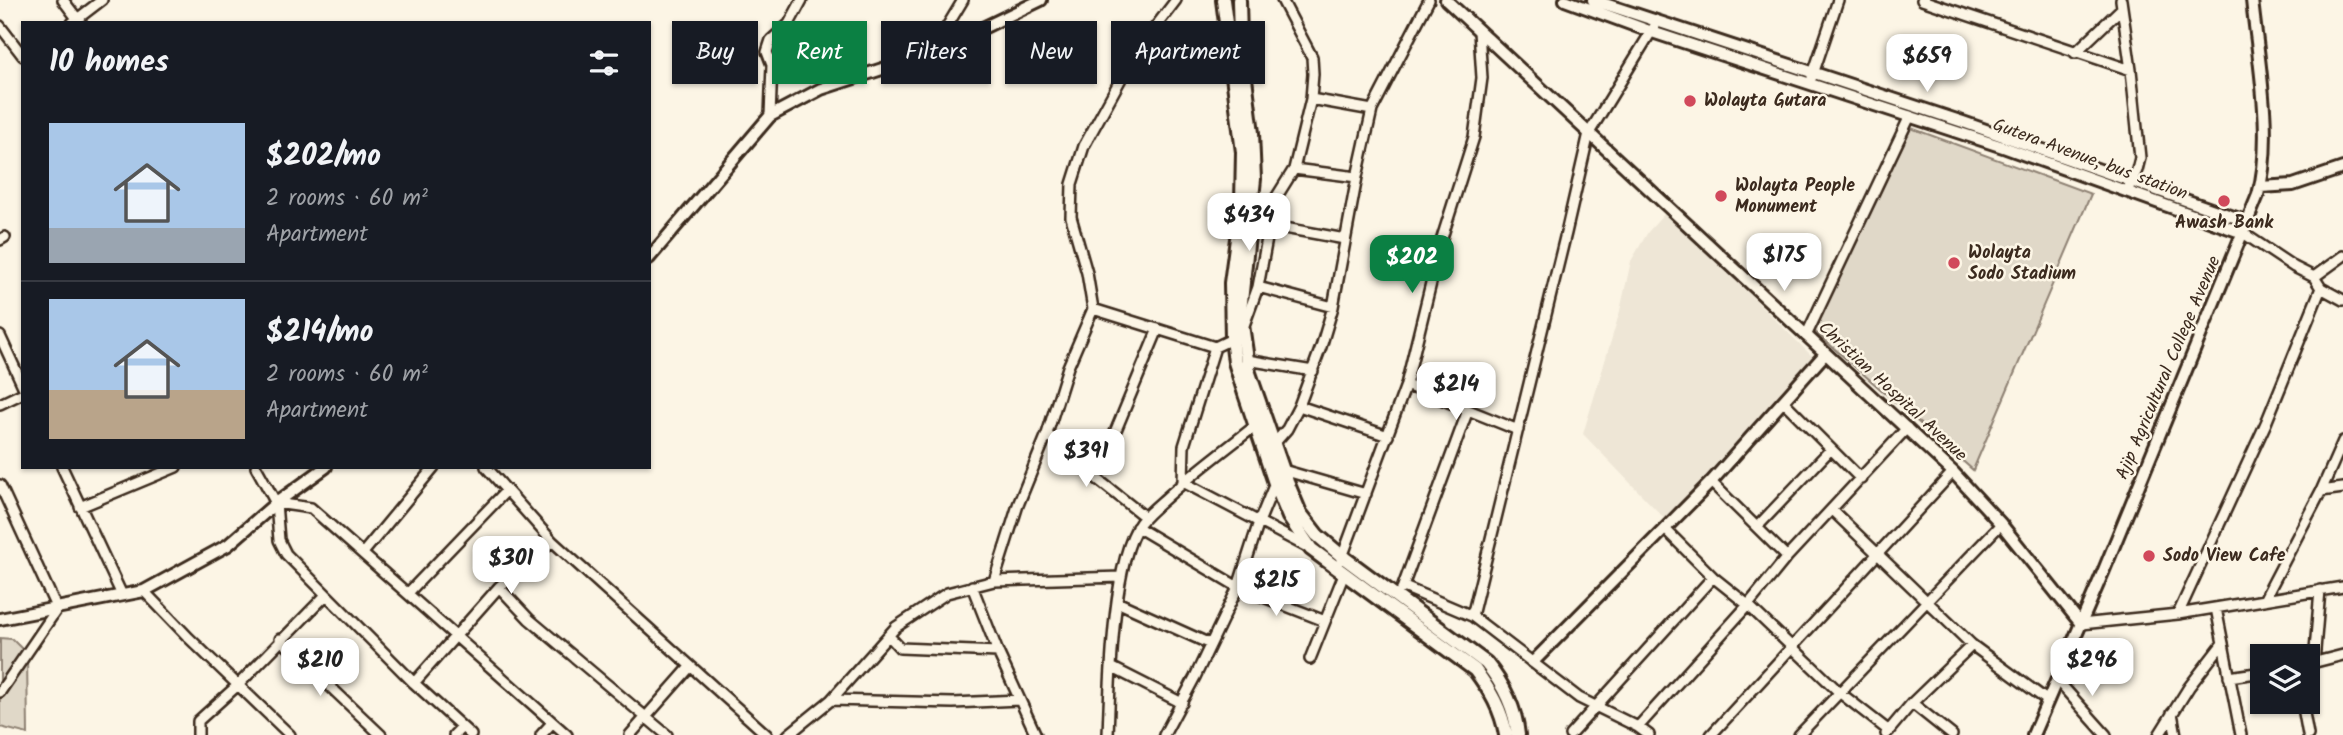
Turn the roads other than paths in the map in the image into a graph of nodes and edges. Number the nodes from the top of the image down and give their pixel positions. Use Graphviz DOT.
graph roads {
  1 [pos="63,0"];
  2 [pos="102,0"];
  3 [pos="802,0"];
  4 [pos="964,0"];
  5 [pos="1041,0"];
  6 [pos="1176,0"];
  7 [pos="1223,0"];
  8 [pos="1239,0"];
  9 [pos="1282,0"];
  10 [pos="1429,0"];
  11 [pos="1446,0"];
  12 [pos="1565,0"];
  13 [pos="1593,0"];
  14 [pos="1838,0"];
  15 [pos="1922,0"];
  16 [pos="2252,0"];
  17 [pos="2121,4"];
  18 [pos="76,21"];
  19 [pos="951,21"];
  20 [pos="991,24"];
  21 [pos="0,26"];
  22 [pos="1654,27"];
  23 [pos="1479,31"];
  24 [pos="21,53"];
  25 [pos="2075,53"];
  26 [pos="881,69"];
  27 [pos="2131,70"];
  28 [pos="1812,77"];
  29 [pos="1311,99"];
  30 [pos="1373,110"];
  31 [pos="770,116"];
  32 [pos="1910,116"];
  33 [pos="1589,132"];
  34 [pos="2343,168"];
  35 [pos="1294,169"];
  36 [pos="1357,177"];
  37 [pos="2129,187"];
  38 [pos="2260,187"];
  39 [pos="1274,201"];
  40 [pos="1247,203"];
  41 [pos="1268,225"];
  42 [pos="2246,228"];
  43 [pos="1345,239"];
  44 [pos="651,256"];
  45 [pos="2343,256"];
  46 [pos="2314,277"];
  47 [pos="1258,287"];
  48 [pos="2321,288"];
  49 [pos="2343,300"];
  50 [pos="1333,307"];
  51 [pos="1093,309"];
  52 [pos="1158,329"];
  53 [pos="1242,330"];
  54 [pos="0,336"];
  55 [pos="1806,336"];
  56 [pos="1232,339"];
  57 [pos="1215,347"];
  58 [pos="1825,354"];
  59 [pos="1247,360"];
  60 [pos="1313,370"];
  61 [pos="21,382"];
  62 [pos="1406,385"];
  63 [pos="21,394"];
  64 [pos="1783,401"];
  65 [pos="0,404"];
  66 [pos="1299,406"];
  67 [pos="1468,410"];
  68 [pos="1255,426"];
  69 [pos="1907,428"];
  70 [pos="1518,430"];
  71 [pos="1047,434"];
  72 [pos="1388,436"];
  73 [pos="2343,441"];
  74 [pos="1269,447"];
  75 [pos="1831,449"];
  76 [pos="63,469"];
  77 [pos="171,469"];
  78 [pos="257,469"];
  79 [pos="323,469"];
  80 [pos="432,469"];
  81 [pos="488,469"];
  82 [pos="1283,470"];
  83 [pos="1953,472"];
  84 [pos="1096,478"];
  85 [pos="1861,479"];
  86 [pos="1183,482"];
  87 [pos="1711,482"];
  88 [pos="1275,483"];
  89 [pos="0,485"];
  90 [pos="2343,488"];
  91 [pos="507,490"];
  92 [pos="2321,491"];
  93 [pos="1366,494"];
  94 [pos="276,503"];
  95 [pos="80,507"];
  96 [pos="1832,510"];
  97 [pos="1145,517"];
  98 [pos="1259,522"];
  99 [pos="2001,524"];
  100 [pos="1138,527"];
  101 [pos="1757,527"];
  102 [pos="1665,529"];
  103 [pos="552,541"];
  104 [pos="1311,549"];
  105 [pos="363,553"];
  106 [pos="1877,555"];
  107 [pos="1787,558"];
  108 [pos="1341,566"];
  109 [pos="1121,577"];
  110 [pos="1713,577"];
  111 [pos="995,581"];
  112 [pos="972,586"];
  113 [pos="499,587"];
  114 [pos="1238,587"];
  115 [pos="2343,587"];
  116 [pos="2319,590"];
  117 [pos="144,591"];
  118 [pos="1401,592"];
  119 [pos="408,593"];
  120 [pos="122,594"];
  121 [pos="326,595"];
  122 [pos="2264,600"];
  123 [pos="1117,602"];
  124 [pos="1926,602"];
  125 [pos="1748,605"];
  126 [pos="57,608"];
  127 [pos="2216,608"];
  128 [pos="2178,614"];
  129 [pos="1472,616"];
  130 [pos="0,619"];
  131 [pos="1325,621"];
  132 [pos="2081,624"];
  133 [pos="456,636"];
  134 [pos="889,636"];
  135 [pos="280,639"];
  136 [pos="2222,643"];
  137 [pos="2313,644"];
  138 [pos="1210,645"];
  139 [pos="1972,645"];
  140 [pos="1792,649"];
  141 [pos="998,652"];
  142 [pos="2343,655"];
  143 [pos="1310,659"];
  144 [pos="2320,661"];
  145 [pos="1533,662"];
  146 [pos="690,667"];
  147 [pos="1112,668"];
  148 [pos="2250,675"];
  149 [pos="2229,677"];
  150 [pos="2057,680"];
  151 [pos="414,682"];
  152 [pos="239,685"];
  153 [pos="0,692"];
  154 [pos="1839,692"];
  155 [pos="831,700"];
  156 [pos="1019,700"];
  157 [pos="2048,701"];
  158 [pos="1182,703"];
  159 [pos="1912,703"];
  160 [pos="1595,705"];
  161 [pos="2172,713"];
  162 [pos="2304,714"];
  163 [pos="646,716"];
  164 [pos="552,723"];
  165 [pos="462,727"];
  166 [pos="1638,727"];
  167 [pos="374,733"];
  168 [pos="1887,733"];
  169 [pos="791,734"];
  170 [pos="198,735"];
  171 [pos="290,735"];
  172 [pos="454,735"];
  173 [pos="471,735"];
  174 [pos="541,735"];
  175 [pos="567,735"];
  176 [pos="630,735"];
  177 [pos="667,735"];
  178 [pos="767,735"];
  179 [pos="1036,735"];
  180 [pos="1108,735"];
  181 [pos="1164,735"];
  182 [pos="1506,735"];
  183 [pos="1518,735"];
  184 [pos="1570,735"];
  185 [pos="1649,735"];
  186 [pos="1711,735"];
  187 [pos="1799,735"];
  188 [pos="1952,735"];
  189 [pos="2033,735"];
  190 [pos="2106,735"];
  191 [pos="2160,735"];
  192 [pos="2176,735"];
  193 [pos="2241,735"];
  194 [pos="2308,735"];
  1 -- 18 [label="street"];
  2 -- 18 [label="street"];
  3 -- 31 [label="street"];
  4 -- 19 [label="street"];
  5 -- 20 [label="main road"];
  6 -- 51 [label="street"];
  7 -- 40 [label="highway"];
  8 -- 40 [label="highway"];
  9 -- 29 [label="street"];
  10 -- 30 [label="street"];
  11 -- 23 [label="main road, Christian Hospital Avenue"];
  12 -- 22 [label="main road"];
  13 -- 22 [label="main road"];
  14 -- 28 [label="street"];
  15 -- 25 [label="street"];
  16 -- 38 [label="main road, Ajip Agricultural College Avenue"];
  17 -- 25 [label="street"];
  17 -- 27 [label="street"];
  21 -- 24 [label="street"];
  22 -- 28 [label="main road"];
  22 -- 33 [label="street"];
  23 -- 33 [label="main road, Christian Hospital Avenue"];
  23 -- 62 [label="street"];
  25 -- 27 [label="street"];
  26 -- 31 [label="main road"];
  27 -- 37 [label="street"];
  28 -- 32 [label="main road, Gutera Avenue, bus station"];
  28 -- 37 [label="main road"];
  29 -- 30 [label="street"];
  29 -- 35 [label="street"];
  30 -- 36 [label="street"];
  31 -- 44 [label="main road"];
  32 -- 37 [label="main road, Gutera Avenue, bus station"];
  32 -- 55 [label="street"];
  33 -- 55 [label="main road, Christian Hospital Avenue"];
  33 -- 70 [label="street"];
  34 -- 38 [label="main road"];
  35 -- 36 [label="street"];
  35 -- 39 [label="street"];
  36 -- 43 [label="street"];
  37 -- 42 [label="main road"];
  38 -- 42 [label="main road, Ajip Agricultural College Avenue"];
  39 -- 40 [label="street"];
  39 -- 41 [label="street"];
  40 -- 53 [label="highway"];
  40 -- 56 [label="highway"];
  41 -- 43 [label="street"];
  41 -- 47 [label="street"];
  42 -- 46 [label="street"];
  42 -- 132 [label="main road, Ajip Agricultural College Avenue"];
  43 -- 50 [label="street"];
  45 -- 46 [label="street"];
  46 -- 48 [label="street"];
  47 -- 50 [label="street"];
  47 -- 53 [label="street"];
  48 -- 49 [label="street"];
  48 -- 128 [label="street"];
  50 -- 60 [label="street"];
  51 -- 52 [label="street"];
  51 -- 71 [label="street"];
  52 -- 57 [label="street"];
  52 -- 84 [label="street"];
  53 -- 59 [label="highway"];
  54 -- 61 [label="street"];
  55 -- 58 [label="main road, Christian Hospital Avenue"];
  56 -- 57 [label="street"];
  56 -- 68 [label="highway"];
  57 -- 86 [label="street"];
  58 -- 64 [label="main road"];
  58 -- 69 [label="main road, Christian Hospital Avenue"];
  59 -- 60 [label="street"];
  59 -- 74 [label="highway"];
  60 -- 66 [label="street"];
  62 -- 67 [label="street"];
  62 -- 72 [label="street"];
  63 -- 65 [label="street"];
  64 -- 75 [label="street"];
  64 -- 87 [label="main road"];
  66 -- 72 [label="street"];
  66 -- 74 [label="street"];
  67 -- 70 [label="street"];
  67 -- 118 [label="street"];
  68 -- 74 [label="highway"];
  68 -- 86 [label="street"];
  69 -- 83 [label="main road, Christian Hospital Avenue"];
  69 -- 85 [label="street"];
  70 -- 129 [label="street"];
  71 -- 84 [label="street"];
  71 -- 111 [label="street"];
  72 -- 93 [label="street"];
  73 -- 92 [label="street"];
  74 -- 82 [label="highway"];
  74 -- 88 [label="highway"];
  75 -- 85 [label="street"];
  75 -- 101 [label="street"];
  76 -- 95 [label="street"];
  77 -- 95 [label="street"];
  78 -- 94 [label="street"];
  79 -- 94 [label="main road"];
  80 -- 105 [label="street"];
  81 -- 91 [label="street"];
  82 -- 93 [label="street"];
  82 -- 108 [label="highway"];
  83 -- 99 [label="main road, Christian Hospital Avenue"];
  83 -- 106 [label="street"];
  84 -- 97 [label="street"];
  85 -- 96 [label="street"];
  86 -- 97 [label="street"];
  86 -- 98 [label="street"];
  87 -- 101 [label="street"];
  87 -- 102 [label="main road"];
  88 -- 98 [label="street"];
  88 -- 104 [label="highway"];
  89 -- 126 [label="street"];
  90 -- 92 [label="street"];
  91 -- 103 [label="street"];
  91 -- 119 [label="street"];
  92 -- 122 [label="street"];
  93 -- 108 [label="street"];
  94 -- 105 [label="street"];
  94 -- 117 [label="main road"];
  94 -- 121 [label="street"];
  95 -- 120 [label="street"];
  96 -- 106 [label="street"];
  96 -- 107 [label="street"];
  97 -- 100 [label="street"];
  98 -- 104 [label="street"];
  98 -- 114 [label="street"];
  99 -- 124 [label="street"];
  99 -- 132 [label="main road, Christian Hospital Avenue"];
  100 -- 109 [label="street"];
  100 -- 114 [label="street"];
  101 -- 107 [label="street"];
  102 -- 110 [label="street"];
  102 -- 145 [label="main road"];
  103 -- 113 [label="street"];
  103 -- 146 [label="street"];
  104 -- 108 [label="highway"];
  105 -- 119 [label="street"];
  106 -- 124 [label="street"];
  106 -- 140 [label="street"];
  107 -- 125 [label="street"];
  108 -- 118 [label="highway"];
  108 -- 131 [label="street"];
  108 -- 182 [label="highway"];
  109 -- 111 [label="street"];
  109 -- 123 [label="street"];
  110 -- 125 [label="street"];
  110 -- 160 [label="street"];
  111 -- 112 [label="street"];
  112 -- 134 [label="street"];
  112 -- 141 [label="street"];
  113 -- 133 [label="street"];
  113 -- 163 [label="street"];
  114 -- 131 [label="street"];
  114 -- 138 [label="street"];
  115 -- 116 [label="street"];
  116 -- 122 [label="street"];
  116 -- 137 [label="street"];
  117 -- 120 [label="main road"];
  117 -- 152 [label="street"];
  118 -- 129 [label="street"];
  118 -- 183 [label="highway"];
  119 -- 133 [label="street"];
  120 -- 126 [label="main road"];
  121 -- 135 [label="street"];
  121 -- 151 [label="street"];
  122 -- 127 [label="street"];
  123 -- 138 [label="street"];
  123 -- 147 [label="street"];
  124 -- 139 [label="street"];
  124 -- 154 [label="street"];
  125 -- 140 [label="street"];
  125 -- 166 [label="street"];
  126 -- 130 [label="main road"];
  126 -- 153 [label="street"];
  127 -- 128 [label="street"];
  127 -- 136 [label="street"];
  128 -- 132 [label="street"];
  129 -- 145 [label="street"];
  131 -- 143 [label="street"];
  132 -- 150 [label="main road, Ajip Agricultural College Avenue"];
  133 -- 151 [label="street"];
  133 -- 164 [label="street"];
  134 -- 141 [label="street"];
  134 -- 155 [label="street"];
  135 -- 152 [label="street"];
  135 -- 167 [label="street"];
  136 -- 149 [label="street"];
  136 -- 161 [label="street"];
  138 -- 158 [label="street"];
  139 -- 157 [label="street"];
  139 -- 159 [label="street"];
  140 -- 154 [label="street"];
  140 -- 186 [label="street"];
  141 -- 156 [label="street"];
  142 -- 144 [label="street"];
  145 -- 160 [label="street"];
  146 -- 163 [label="street"];
  146 -- 178 [label="street"];
  147 -- 158 [label="street"];
  147 -- 180 [label="street"];
  148 -- 149 [label="street"];
  149 -- 193 [label="street"];
  150 -- 157 [label="main road, Ajip Agricultural College Avenue"];
  150 -- 190 [label="street"];
  151 -- 165 [label="street"];
  152 -- 170 [label="street"];
  152 -- 171 [label="street"];
  154 -- 168 [label="street"];
  154 -- 187 [label="street"];
  155 -- 156 [label="street"];
  155 -- 169 [label="street"];
  156 -- 179 [label="street"];
  157 -- 189 [label="main road, Ajip Agricultural College Avenue"];
  158 -- 181 [label="street"];
  159 -- 168 [label="street"];
  159 -- 188 [label="street"];
  160 -- 166 [label="street"];
  160 -- 184 [label="street"];
  161 -- 191 [label="street"];
  161 -- 192 [label="street"];
  162 -- 194 [label="street"];
  163 -- 176 [label="street"];
  163 -- 177 [label="street"];
  164 -- 174 [label="street"];
  164 -- 175 [label="street"];
  165 -- 172 [label="street"];
  165 -- 173 [label="street"];
  166 -- 185 [label="street"];
}
